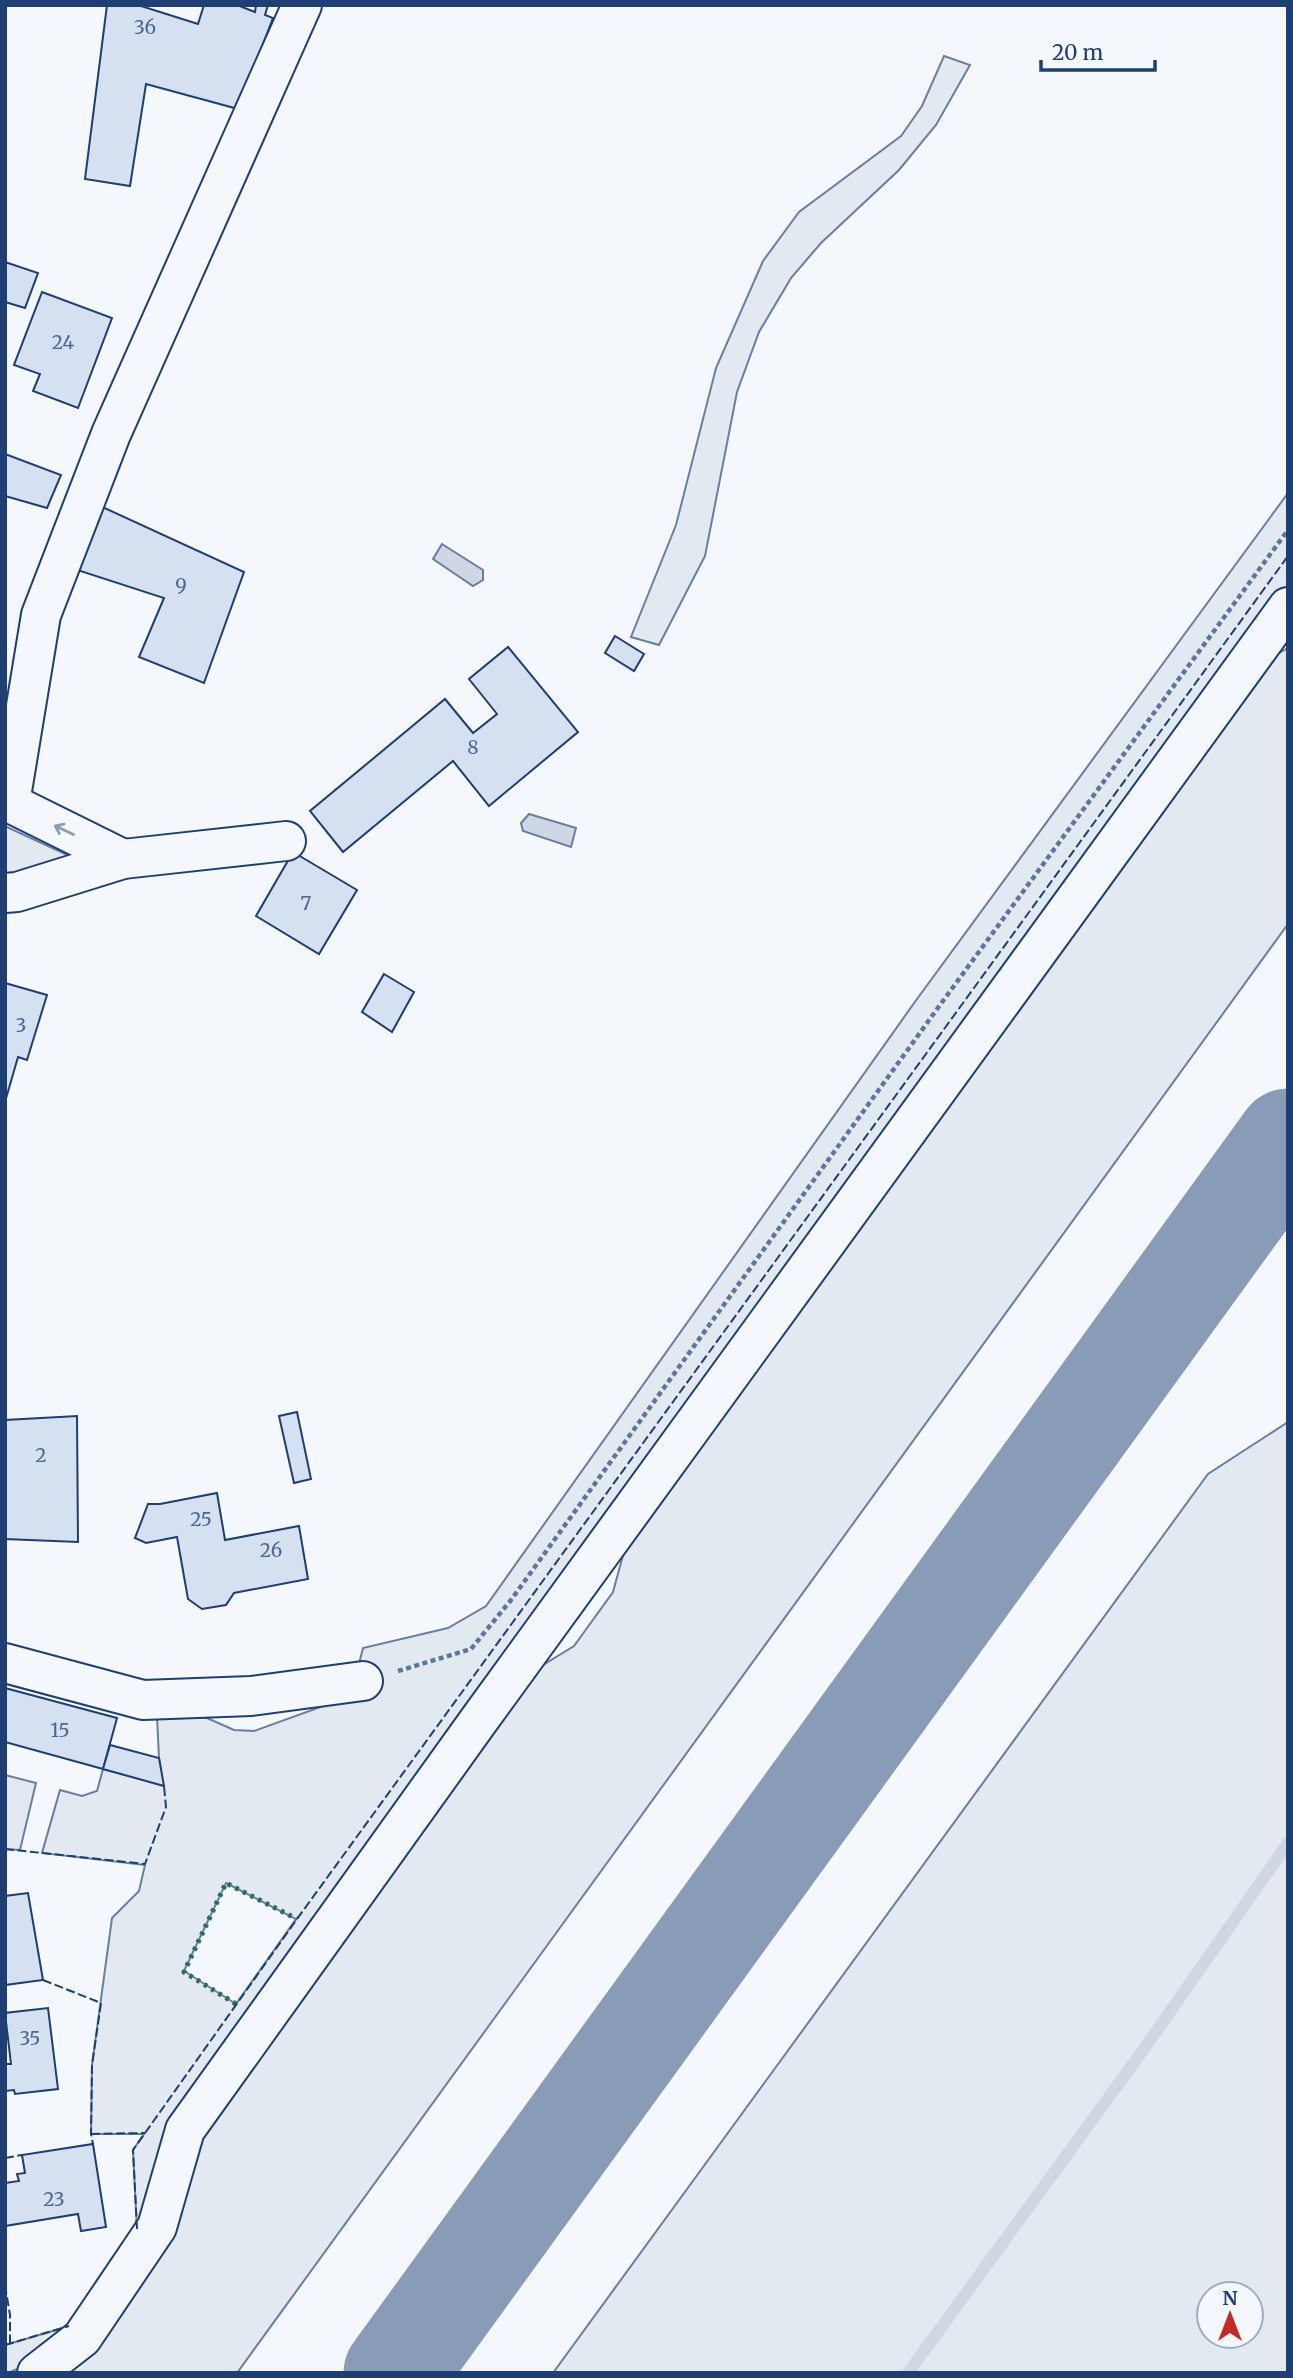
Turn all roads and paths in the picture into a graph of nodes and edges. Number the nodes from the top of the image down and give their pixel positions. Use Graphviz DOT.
graph roads {
  1 [pos="302,5"];
  2 [pos="1288,530"];
  3 [pos="1288,607"];
  4 [pos="8,803"];
  5 [pos="286,841"];
  6 [pos="123,859"];
  7 [pos="5,893"];
  8 [pos="5,1663"];
  9 [pos="363,1681"];
  10 [pos="37,2373"];
  1 -- 4 [label="street"];
  2 -- 9 [label="path"];
  3 -- 10 [label="street"];
  6 -- 4 [label="street, one-way"];
  5 -- 6 [label="street"];
  6 -- 7 [label="street"];
  8 -- 9 [label="street"];
}
